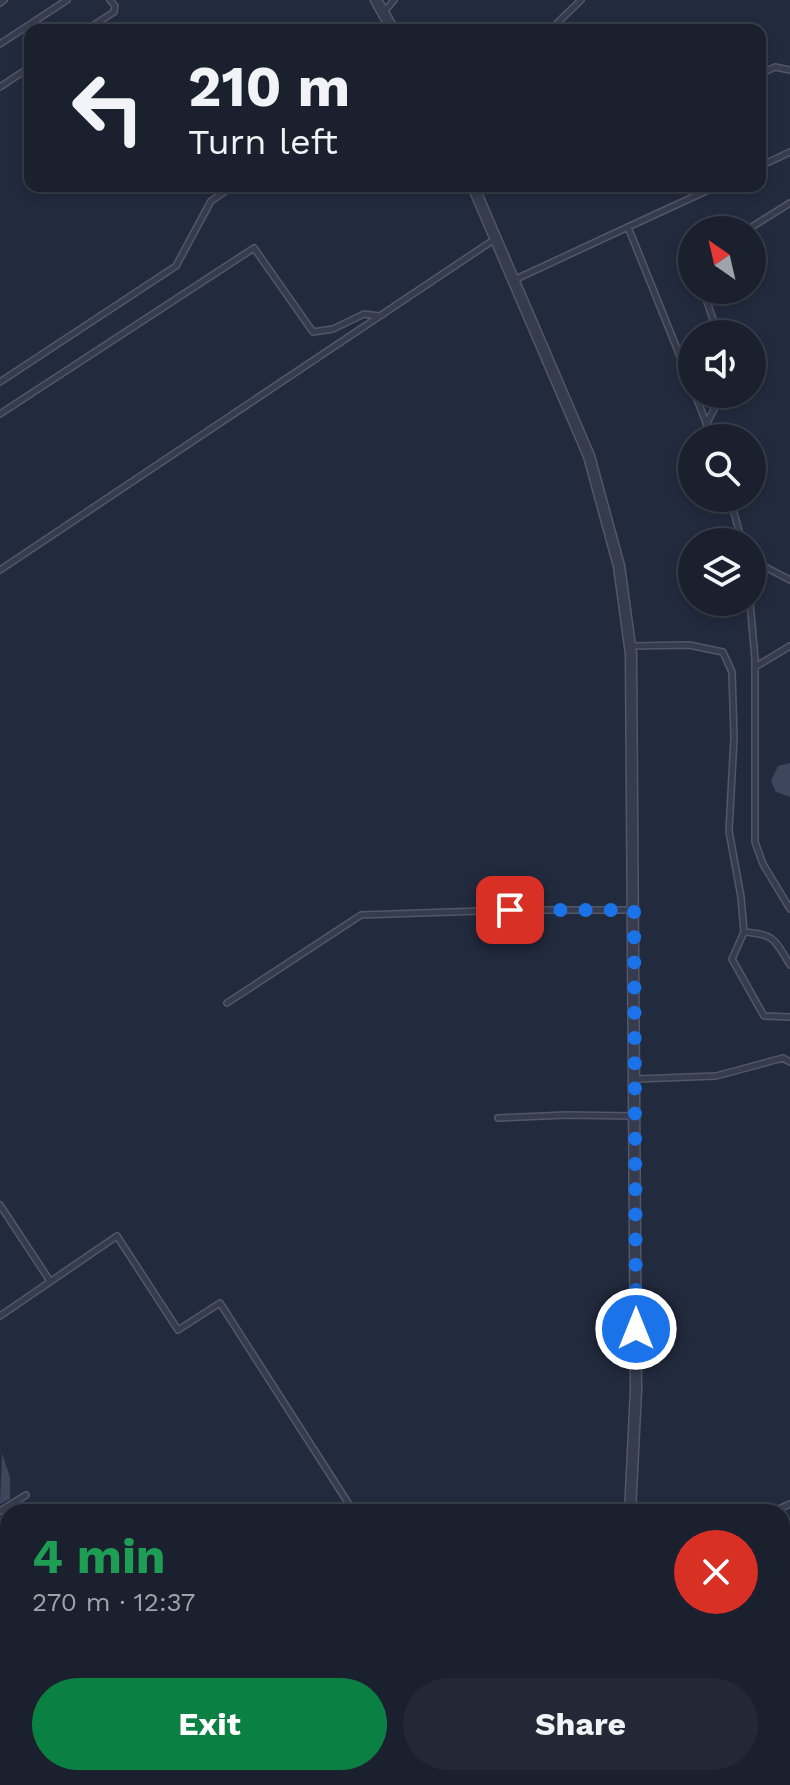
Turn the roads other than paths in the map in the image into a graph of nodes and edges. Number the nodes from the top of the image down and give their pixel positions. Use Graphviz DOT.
graph roads {
  1 [pos="110,0"];
  2 [pos="376,0"];
  3 [pos="394,0"];
  4 [pos="581,0"];
  5 [pos="64,1"];
  6 [pos="384,13"];
  7 [pos="30,24"];
  8 [pos="95,24"];
  9 [pos="390,24"];
  10 [pos="556,24"];
  11 [pos="24,28"];
  12 [pos="0,44"];
  13 [pos="790,70"];
  14 [pos="24,71"];
  15 [pos="766,71"];
  16 [pos="0,87"];
  17 [pos="790,152"];
  18 [pos="766,163"];
  19 [pos="224,192"];
  20 [pos="475,192"];
  21 [pos="696,192"];
  22 [pos="790,203"];
  23 [pos="766,218"];
  24 [pos="628,227"];
  25 [pos="495,239"];
  26 [pos="514,280"];
  27 [pos="380,317"];
  28 [pos="678,351"];
  29 [pos="0,382"];
  30 [pos="700,408"];
  31 [pos="715,408"];
  32 [pos="0,414"];
  33 [pos="706,424"];
  34 [pos="766,567"];
  35 [pos="0,570"];
  36 [pos="790,580"];
  37 [pos="751,616"];
  38 [pos="630,646"];
  39 [pos="790,646"];
  40 [pos="755,667"];
  41 [pos="790,909"];
  42 [pos="634,910"];
  43 [pos="744,932"];
  44 [pos="790,965"];
  45 [pos="227,1003"];
  46 [pos="790,1017"];
  47 [pos="790,1062"];
  48 [pos="636,1079"];
  49 [pos="635,1116"];
  50 [pos="498,1118"];
  51 [pos="0,1205"];
  52 [pos="50,1281"];
  53 [pos="0,1316"];
  54 [pos="26,1495"];
  55 [pos="11,1504"];
  56 [pos="349,1504"];
  57 [pos="630,1504"];
  1 -- 8 [label="lane"];
  2 -- 6 [label="street"];
  3 -- 6 [label="lane"];
  4 -- 10 [label="lane"];
  5 -- 7 [label="lane"];
  6 -- 9 [label="street"];
  11 -- 12 [label="lane"];
  13 -- 15 [label="lane"];
  14 -- 16 [label="lane"];
  17 -- 18 [label="lane"];
  19 -- 29 [label="lane"];
  20 -- 25 [label="street"];
  21 -- 24 [label="lane"];
  22 -- 23 [label="lane"];
  24 -- 26 [label="lane"];
  24 -- 28 [label="lane"];
  25 -- 26 [label="street"];
  25 -- 27 [label="lane"];
  26 -- 38 [label="street"];
  27 -- 32 [label="lane"];
  27 -- 35 [label="lane"];
  30 -- 33 [label="lane"];
  31 -- 33 [label="lane"];
  34 -- 36 [label="lane"];
  37 -- 40 [label="lane"];
  38 -- 42 [label="street"];
  38 -- 43 [label="lane"];
  39 -- 40 [label="lane"];
  40 -- 41 [label="lane"];
  42 -- 45 [label="lane"];
  42 -- 48 [label="street"];
  43 -- 44 [label="lane"];
  43 -- 46 [label="lane"];
  47 -- 48 [label="lane"];
  48 -- 49 [label="street"];
  49 -- 50 [label="lane"];
  49 -- 57 [label="street"];
  51 -- 52 [label="lane"];
  52 -- 53 [label="lane"];
  52 -- 56 [label="lane"];
  54 -- 55 [label="lane"];
}
